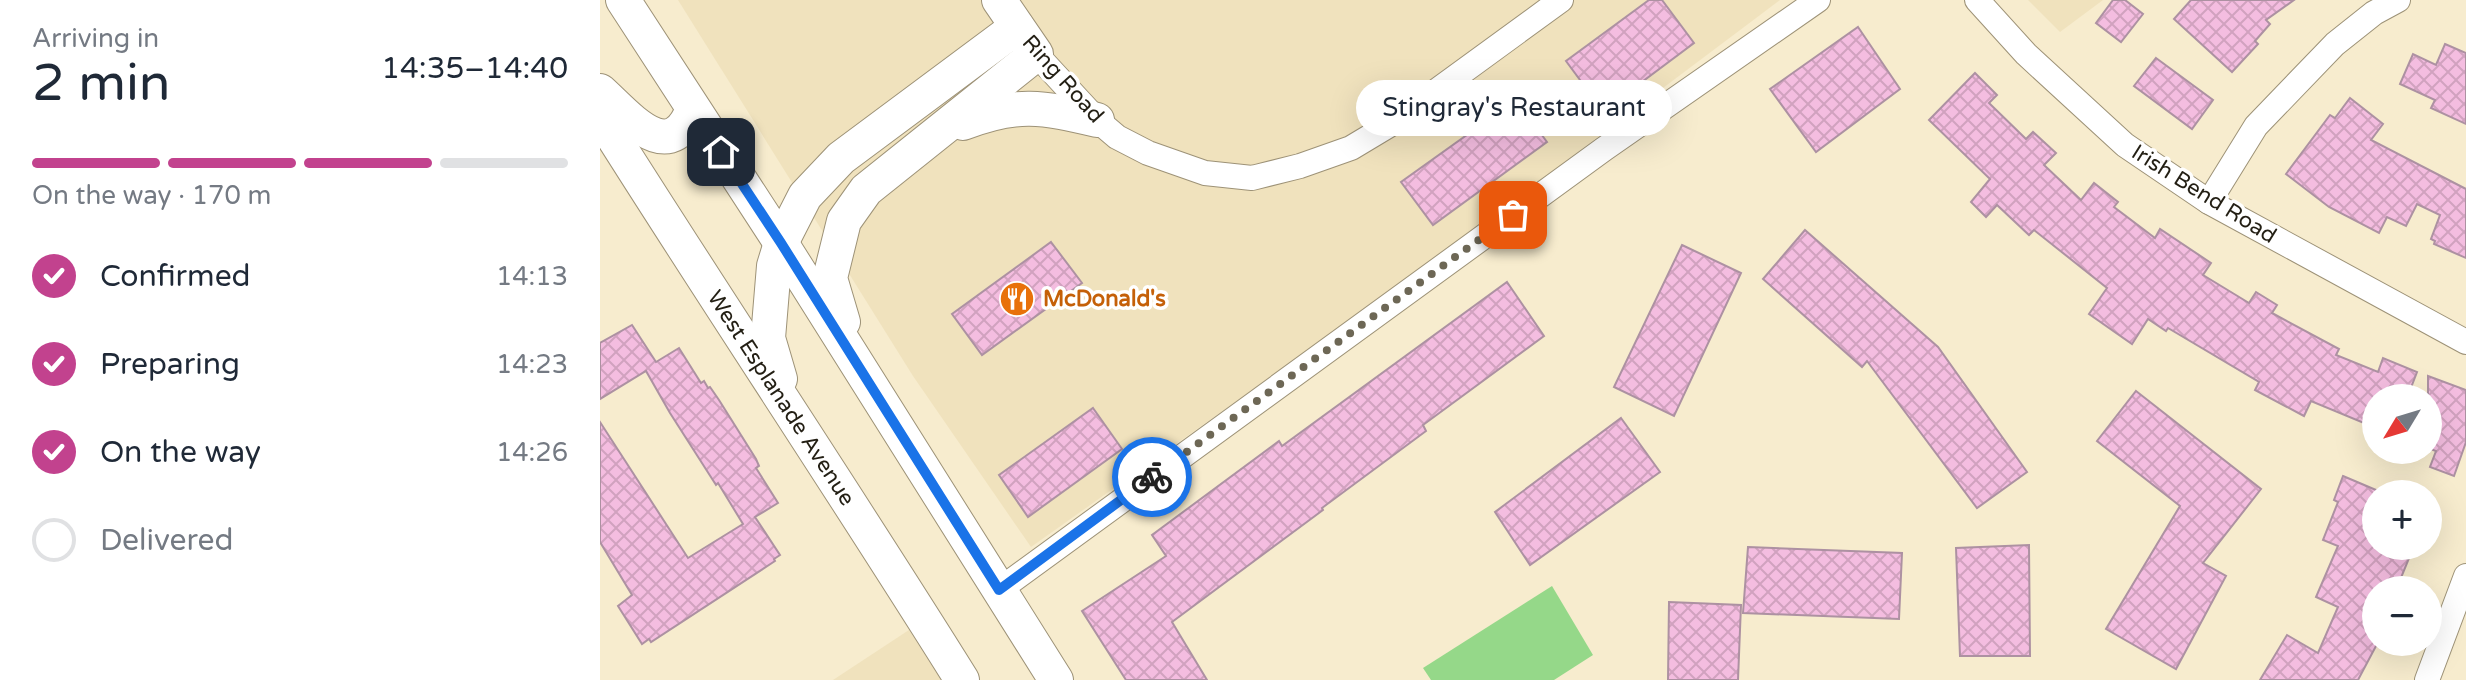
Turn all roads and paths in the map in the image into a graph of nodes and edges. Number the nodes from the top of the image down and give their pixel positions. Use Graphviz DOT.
graph roads {
  1 [pos="623,0"];
  2 [pos="1561,0"];
  3 [pos="1818,0"];
  4 [pos="1977,0"];
  5 [pos="2398,0"];
  6 [pos="1017,27"];
  7 [pos="600,91"];
  8 [pos="693,109"];
  9 [pos="600,116"];
  10 [pos="1097,120"];
  11 [pos="944,130"];
  12 [pos="2209,202"];
  13 [pos="781,243"];
  14 [pos="2466,342"];
  15 [pos="853,361"];
  16 [pos="792,417"];
  17 [pos="2466,576"];
  18 [pos="999,590"];
  19 [pos="962,680"];
  20 [pos="1056,680"];
  21 [pos="2427,680"];
  1 -- 8 [label="main road"];
  2 -- 10 [label="street, Ring Road"];
  3 -- 18 [label="street"];
  4 -- 12 [label="street, Irish Bend Road"];
  5 -- 12 [label="street"];
  6 -- 10 [label="street, Ring Road"];
  6 -- 11 [label="main road"];
  6 -- 13 [label="main road"];
  7 -- 8 [label="main road"];
  8 -- 13 [label="main road"];
  9 -- 16 [label="main road, West Esplanade Avenue"];
  10 -- 11 [label="main road"];
  11 -- 15 [label="main road"];
  12 -- 14 [label="street, Irish Bend Road"];
  13 -- 15 [label="main road"];
  13 -- 16 [label="main road"];
  15 -- 18 [label="main road"];
  16 -- 19 [label="main road, West Esplanade Avenue"];
  17 -- 21 [label="street"];
  18 -- 20 [label="main road"];
}
